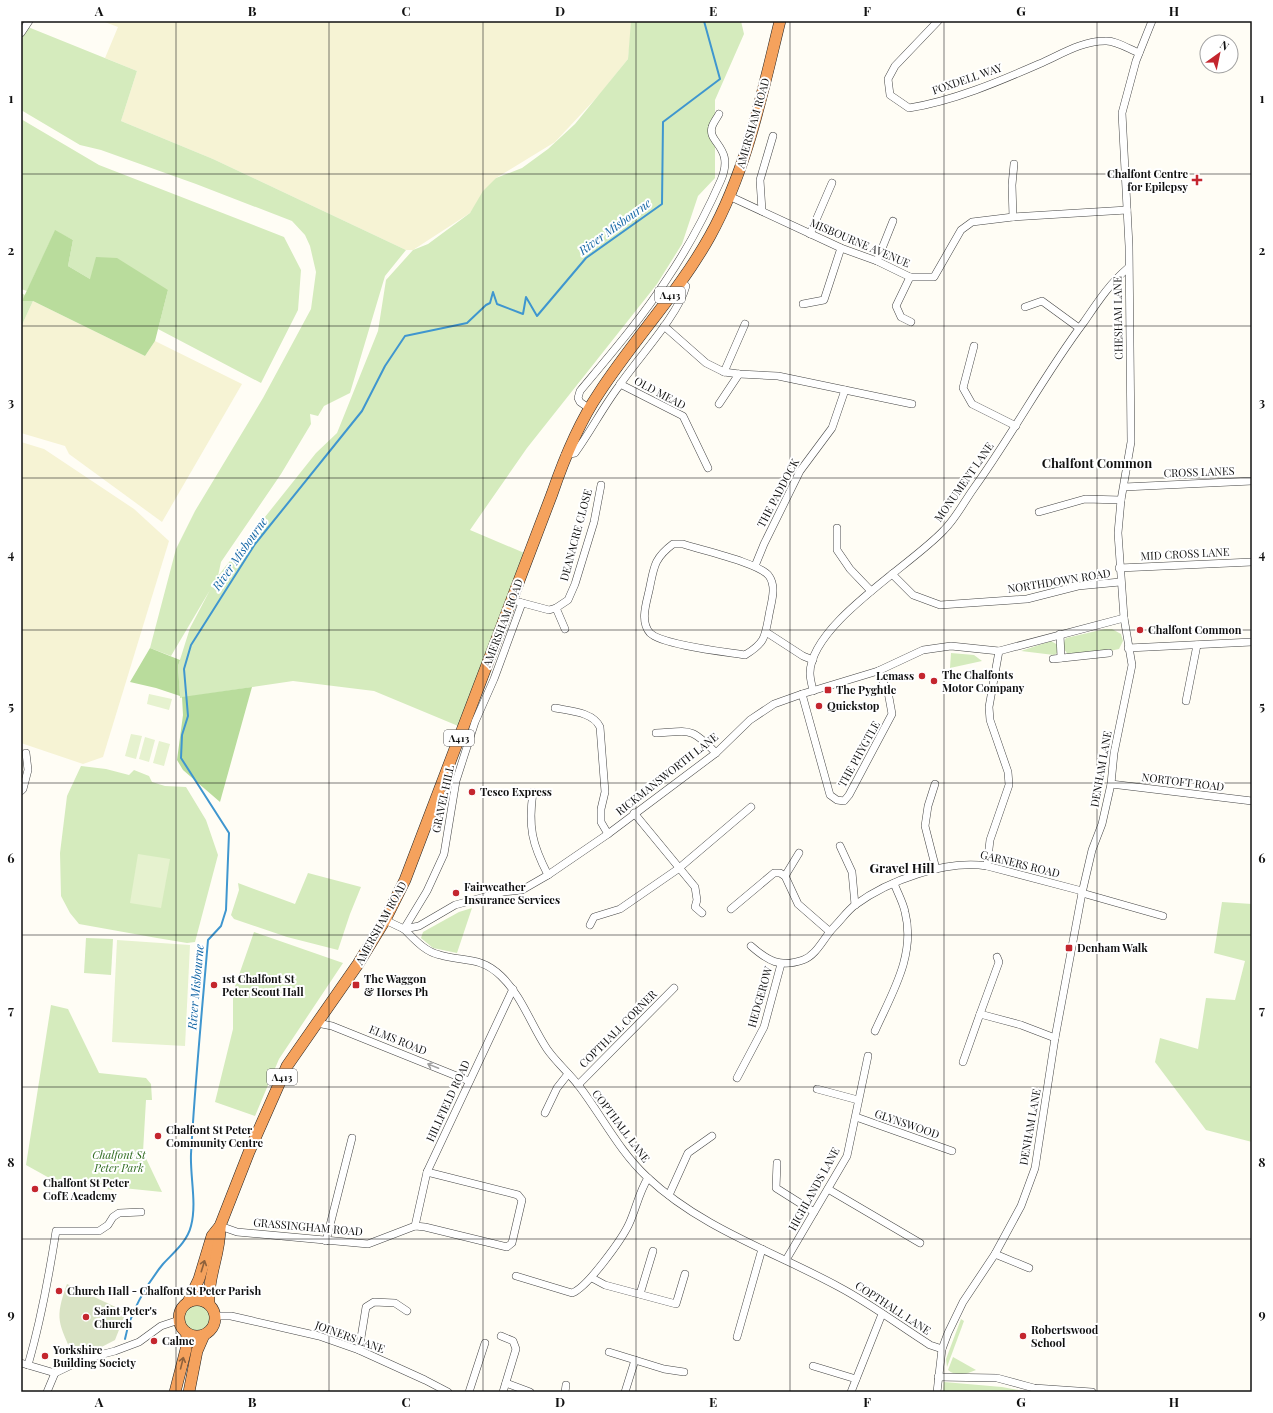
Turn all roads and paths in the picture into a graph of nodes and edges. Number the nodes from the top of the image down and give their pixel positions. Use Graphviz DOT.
graph roads {
  1 [pos="28,21"];
  2 [pos="780,21"];
  3 [pos="938,21"];
  4 [pos="1152,21"];
  5 [pos="21,33"];
  6 [pos="1139,53"];
  7 [pos="719,114"];
  8 [pos="773,136"];
  9 [pos="1014,164"];
  10 [pos="832,183"];
  11 [pos="729,196"];
  12 [pos="1127,210"];
  13 [pos="762,211"];
  14 [pos="1013,217"];
  15 [pos="893,222"];
  16 [pos="810,234"];
  17 [pos="841,248"];
  18 [pos="877,261"];
  19 [pos="1128,268"];
  20 [pos="910,277"];
  21 [pos="681,281"];
  22 [pos="803,304"];
  23 [pos="1025,307"];
  24 [pos="911,322"];
  25 [pos="745,324"];
  26 [pos="664,326"];
  27 [pos="1079,328"];
  28 [pos="974,346"];
  29 [pos="724,372"];
  30 [pos="739,374"];
  31 [pos="620,384"];
  32 [pos="845,390"];
  33 [pos="718,404"];
  34 [pos="912,404"];
  35 [pos="590,410"];
  36 [pos="1016,426"];
  37 [pos="565,455"];
  38 [pos="708,468"];
  39 [pos="1252,481"];
  40 [pos="601,485"];
  41 [pos="1124,487"];
  42 [pos="1121,500"];
  43 [pos="1039,512"];
  44 [pos="837,528"];
  45 [pos="1252,562"];
  46 [pos="755,566"];
  47 [pos="1119,568"];
  48 [pos="892,574"];
  49 [pos="1120,582"];
  50 [pos="871,592"];
  51 [pos="516,601"];
  52 [pos="556,608"];
  53 [pos="1124,618"];
  54 [pos="565,629"];
  55 [pos="766,632"];
  56 [pos="1060,634"];
  57 [pos="1252,642"];
  58 [pos="1198,645"];
  59 [pos="1128,648"];
  60 [pos="999,651"];
  61 [pos="1109,653"];
  62 [pos="1061,658"];
  63 [pos="1053,659"];
  64 [pos="813,660"];
  65 [pos="878,672"];
  66 [pos="813,691"];
  67 [pos="802,694"];
  68 [pos="1186,701"];
  69 [pos="555,708"];
  70 [pos="656,733"];
  71 [pos="26,753"];
  72 [pos="716,753"];
  73 [pos="935,784"];
  74 [pos="1111,784"];
  75 [pos="21,791"];
  76 [pos="534,792"];
  77 [pos="1252,801"];
  78 [pos="751,807"];
  79 [pos="634,813"];
  80 [pos="608,834"];
  81 [pos="840,846"];
  82 [pos="799,853"];
  83 [pos="987,866"];
  84 [pos="678,869"];
  85 [pos="936,869"];
  86 [pos="548,875"];
  87 [pos="785,876"];
  88 [pos="894,883"];
  89 [pos="502,884"];
  90 [pos="503,892"];
  91 [pos="1082,892"];
  92 [pos="855,905"];
  93 [pos="731,909"];
  94 [pos="702,913"];
  95 [pos="1163,916"];
  96 [pos="385,920"];
  97 [pos="590,925"];
  98 [pos="404,929"];
  99 [pos="829,931"];
  100 [pos="751,946"];
  101 [pos="997,957"];
  102 [pos="781,964"];
  103 [pos="674,988"];
  104 [pos="513,989"];
  105 [pos="980,1014"];
  106 [pos="317,1023"];
  107 [pos="875,1031"];
  108 [pos="1056,1038"];
  109 [pos="868,1056"];
  110 [pos="963,1062"];
  111 [pos="568,1074"];
  112 [pos="737,1078"];
  113 [pos="469,1081"];
  114 [pos="578,1085"];
  115 [pos="817,1089"];
  116 [pos="858,1100"];
  117 [pos="545,1113"];
  118 [pos="856,1117"];
  119 [pos="712,1136"];
  120 [pos="352,1138"];
  121 [pos="952,1151"];
  122 [pos="777,1163"];
  123 [pos="427,1172"];
  124 [pos="648,1178"];
  125 [pos="828,1189"];
  126 [pos="669,1195"];
  127 [pos="140,1212"];
  128 [pos="814,1212"];
  129 [pos="220,1226"];
  130 [pos="415,1226"];
  131 [pos="326,1241"];
  132 [pos="920,1243"];
  133 [pos="762,1250"];
  134 [pos="652,1251"];
  135 [pos="995,1254"];
  136 [pos="786,1260"];
  137 [pos="1029,1268"];
  138 [pos="685,1274"];
  139 [pos="516,1276"];
  140 [pos="592,1278"];
  141 [pos="640,1294"];
  142 [pos="188,1302"];
  143 [pos="209,1304"];
  144 [pos="407,1311"];
  145 [pos="882,1314"];
  146 [pos="215,1316"];
  147 [pos="179,1320"];
  148 [pos="187,1333"];
  149 [pos="204,1335"];
  150 [pos="501,1336"];
  151 [pos="737,1337"];
  152 [pos="485,1343"];
  153 [pos="942,1349"];
  154 [pos="359,1350"];
  155 [pos="609,1352"];
  156 [pos="635,1360"];
  157 [pos="24,1364"];
  158 [pos="813,1366"];
  159 [pos="684,1372"];
  160 [pos="55,1373"];
  161 [pos="938,1377"];
  162 [pos="856,1378"];
  163 [pos="506,1382"];
  164 [pos="47,1392"];
  165 [pos="175,1392"];
  166 [pos="189,1392"];
  167 [pos="448,1392"];
  168 [pos="469,1392"];
  169 [pos="503,1392"];
  170 [pos="530,1392"];
  171 [pos="625,1392"];
  172 [pos="851,1392"];
  173 [pos="937,1392"];
  174 [pos="1092,1392"];
  1 -- 5 [label="street"];
  2 -- 11 [label="highway, AMERSHAM ROAD / A413"];
  3 -- 6 [label="street, FOXDELL WAY"];
  4 -- 6 [label="street, CHESHAM LANE"];
  6 -- 12 [label="street, CHESHAM LANE"];
  7 -- 35 [label="street"];
  8 -- 13 [label="street"];
  9 -- 14 [label="street"];
  10 -- 16 [label="street"];
  11 -- 13 [label="street, MISBOURNE AVENUE"];
  11 -- 21 [label="highway, AMERSHAM ROAD / A413"];
  12 -- 14 [label="street, MISBOURNE AVENUE"];
  12 -- 19 [label="street, CHESHAM LANE"];
  13 -- 16 [label="street, MISBOURNE AVENUE"];
  14 -- 20 [label="street, MISBOURNE AVENUE"];
  15 -- 18 [label="street"];
  16 -- 17 [label="street, MISBOURNE AVENUE"];
  17 -- 18 [label="street, MISBOURNE AVENUE"];
  17 -- 22 [label="street"];
  18 -- 20 [label="street, MISBOURNE AVENUE"];
  19 -- 27 [label="street, MONUMENT LANE"];
  19 -- 41 [label="street, CHESHAM LANE"];
  20 -- 24 [label="street"];
  21 -- 26 [label="street"];
  21 -- 35 [label="highway, AMERSHAM ROAD / A413"];
  23 -- 27 [label="street"];
  25 -- 29 [label="street"];
  26 -- 29 [label="street"];
  26 -- 31 [label="street"];
  27 -- 36 [label="street, MONUMENT LANE"];
  28 -- 36 [label="street"];
  29 -- 30 [label="street"];
  30 -- 32 [label="street"];
  30 -- 33 [label="street"];
  31 -- 37 [label="street"];
  31 -- 38 [label="street, OLD MEAD"];
  32 -- 34 [label="street"];
  32 -- 46 [label="street, THE PADDOCK"];
  35 -- 37 [label="highway, AMERSHAM ROAD / A413"];
  36 -- 48 [label="street, MONUMENT LANE"];
  37 -- 51 [label="highway, AMERSHAM ROAD / A413"];
  39 -- 41 [label="street, CROSS LANES"];
  40 -- 52 [label="street, DEANACRE CLOSE"];
  41 -- 42 [label="street, CHESHAM LANE"];
  42 -- 43 [label="street"];
  42 -- 47 [label="street, CHESHAM LANE"];
  44 -- 50 [label="street"];
  45 -- 47 [label="street, MID CROSS LANE"];
  46 -- 55 [label="street"];
  46 -- 55 [label="street"];
  47 -- 49 [label="street, CHESHAM LANE"];
  48 -- 49 [label="street, NORTHDOWN ROAD"];
  48 -- 50 [label="street, MONUMENT LANE"];
  49 -- 53 [label="street, CHESHAM LANE"];
  50 -- 64 [label="street, MONUMENT LANE"];
  51 -- 52 [label="street"];
  51 -- 96 [label="highway, AMERSHAM ROAD / A413"];
  51 -- 98 [label="street, GRAVEL HILL"];
  52 -- 54 [label="street"];
  53 -- 56 [label="street, RICKMANSWORTH LANE"];
  53 -- 59 [label="street"];
  55 -- 64 [label="street"];
  56 -- 60 [label="street, RICKMANSWORTH LANE"];
  56 -- 62 [label="street"];
  57 -- 58 [label="street"];
  58 -- 59 [label="street"];
  58 -- 68 [label="street"];
  59 -- 74 [label="street, DENHAM LANE"];
  60 -- 65 [label="street, RICKMANSWORTH LANE"];
  60 -- 83 [label="street"];
  61 -- 62 [label="street"];
  62 -- 63 [label="street"];
  64 -- 66 [label="street, MONUMENT LANE"];
  65 -- 66 [label="street, RICKMANSWORTH LANE"];
  65 -- 67 [label="street, THE PHYGTLE"];
  66 -- 67 [label="street, RICKMANSWORTH LANE"];
  67 -- 72 [label="street, RICKMANSWORTH LANE"];
  69 -- 80 [label="street"];
  70 -- 72 [label="street"];
  71 -- 75 [label="street"];
  72 -- 79 [label="street, RICKMANSWORTH LANE"];
  73 -- 85 [label="street"];
  74 -- 77 [label="street, NORTOFT ROAD"];
  74 -- 91 [label="street, DENHAM LANE"];
  76 -- 86 [label="street"];
  78 -- 84 [label="street"];
  79 -- 80 [label="street, RICKMANSWORTH LANE"];
  79 -- 84 [label="street"];
  80 -- 86 [label="street, RICKMANSWORTH LANE"];
  81 -- 92 [label="street"];
  82 -- 87 [label="street"];
  83 -- 85 [label="street, GARNERS ROAD"];
  83 -- 91 [label="street, GARNERS ROAD"];
  84 -- 94 [label="street"];
  84 -- 97 [label="street"];
  85 -- 88 [label="street, GARNERS ROAD"];
  86 -- 90 [label="street, RICKMANSWORTH LANE"];
  87 -- 93 [label="street"];
  87 -- 99 [label="street"];
  88 -- 92 [label="street, GARNERS ROAD"];
  88 -- 107 [label="street"];
  89 -- 90 [label="street"];
  90 -- 98 [label="street, RICKMANSWORTH LANE"];
  91 -- 95 [label="street"];
  91 -- 108 [label="street, DENHAM LANE"];
  92 -- 99 [label="street, GARNERS ROAD"];
  96 -- 98 [label="street"];
  96 -- 106 [label="highway, AMERSHAM ROAD / A413"];
  98 -- 104 [label="street, COPTHALL LANE"];
  99 -- 102 [label="street, GARNERS ROAD"];
  100 -- 102 [label="street"];
  101 -- 105 [label="street"];
  102 -- 112 [label="street, HEDGEROW"];
  103 -- 114 [label="street, COPTHALL CORNER"];
  104 -- 111 [label="street, COPTHALL LANE"];
  104 -- 113 [label="street, HILLFIELD ROAD"];
  105 -- 108 [label="street"];
  105 -- 110 [label="street"];
  113 -- 106 [label="street, ELMS ROAD, one-way"];
  106 -- 129 [label="highway, AMERSHAM ROAD / A413"];
  108 -- 135 [label="street, DENHAM LANE"];
  109 -- 116 [label="street, HIGHLANDS LANE"];
  111 -- 114 [label="street, COPTHALL LANE"];
  111 -- 117 [label="street"];
  113 -- 123 [label="street, HILLFIELD ROAD"];
  114 -- 124 [label="street, COPTHALL LANE"];
  115 -- 116 [label="street"];
  116 -- 118 [label="street, HIGHLANDS LANE"];
  118 -- 121 [label="street, GLYNSWOOD"];
  118 -- 125 [label="street, HIGHLANDS LANE"];
  119 -- 126 [label="street"];
  120 -- 131 [label="street"];
  122 -- 128 [label="street"];
  123 -- 130 [label="street, HILLFIELD ROAD"];
  123 -- 130 [label="street"];
  124 -- 126 [label="street, COPTHALL LANE"];
  124 -- 140 [label="street"];
  125 -- 128 [label="street, HIGHLANDS LANE"];
  125 -- 132 [label="street"];
  126 -- 133 [label="street, COPTHALL LANE"];
  127 -- 157 [label="street"];
  128 -- 136 [label="street, HIGHLANDS LANE"];
  129 -- 131 [label="street, GRASSINGHAM ROAD"];
  142 -- 129 [label="highway, AMERSHAM ROAD / A413, one-way"];
  129 -- 143 [label="highway, AMERSHAM ROAD / A413"];
  130 -- 131 [label="street, GRASSINGHAM ROAD"];
  133 -- 136 [label="street, COPTHALL LANE"];
  133 -- 151 [label="street"];
  134 -- 141 [label="street"];
  135 -- 137 [label="street"];
  135 -- 153 [label="street, DENHAM LANE"];
  136 -- 145 [label="street, COPTHALL LANE"];
  138 -- 141 [label="street"];
  139 -- 140 [label="street"];
  140 -- 141 [label="street"];
  142 -- 143 [label="highway"];
  142 -- 147 [label="highway, A413"];
  143 -- 146 [label="highway, A413"];
  144 -- 154 [label="street"];
  145 -- 153 [label="street, COPTHALL LANE"];
  145 -- 162 [label="street"];
  146 -- 149 [label="highway"];
  146 -- 154 [label="street, JOINERS LANE"];
  147 -- 148 [label="highway"];
  147 -- 160 [label="street"];
  148 -- 149 [label="highway"];
  165 -- 148 [label="highway, one-way"];
  149 -- 166 [label="highway"];
  150 -- 163 [label="street"];
  152 -- 168 [label="street"];
  153 -- 161 [label="street, DENHAM LANE"];
  154 -- 167 [label="street, JOINERS LANE"];
  155 -- 156 [label="street"];
  156 -- 159 [label="street"];
  156 -- 171 [label="street"];
  157 -- 160 [label="street"];
  158 -- 162 [label="street"];
  160 -- 164 [label="street"];
  161 -- 173 [label="street, DENHAM LANE"];
  161 -- 174 [label="street"];
  162 -- 172 [label="street"];
  163 -- 169 [label="street"];
  163 -- 170 [label="street"];
}
